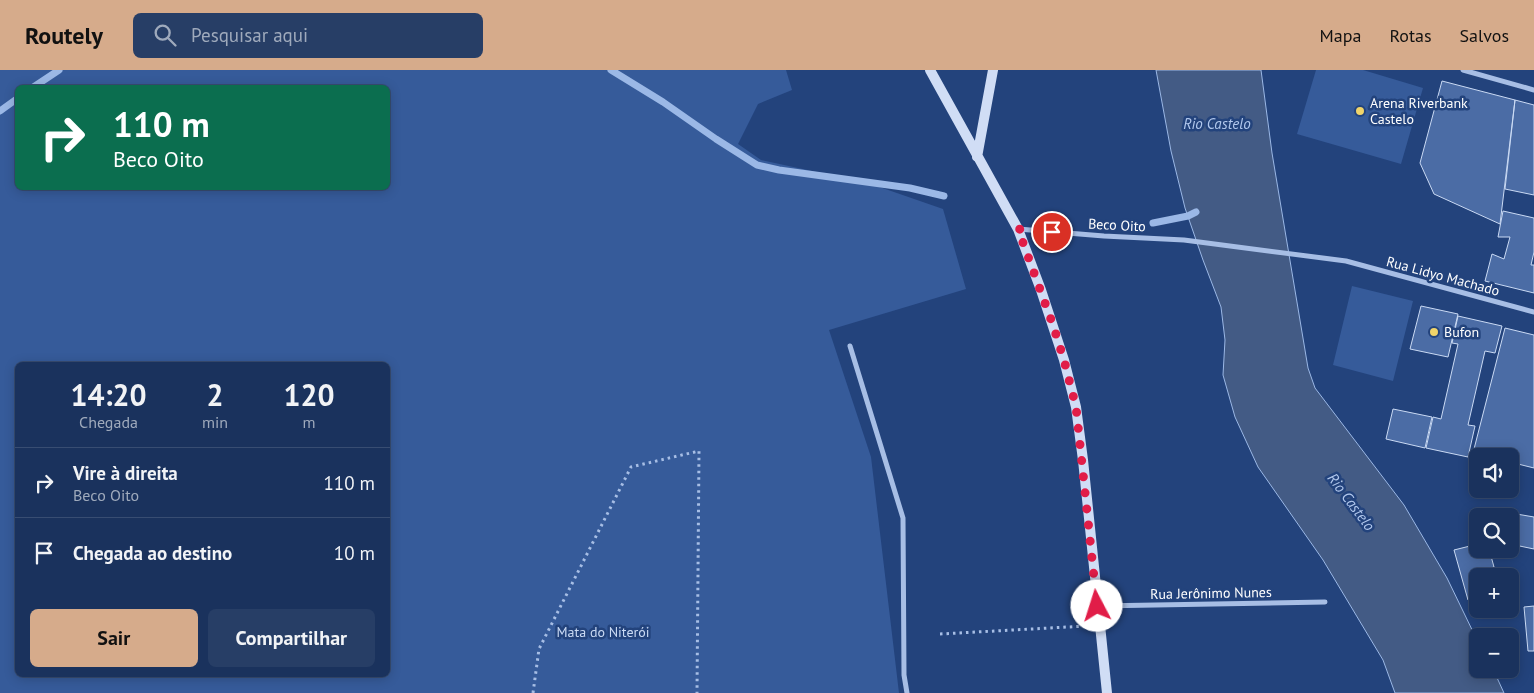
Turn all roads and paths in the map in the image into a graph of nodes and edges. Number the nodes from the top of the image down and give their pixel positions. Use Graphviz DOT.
graph roads {
  1 [pos="930,70"];
  2 [pos="993,70"];
  3 [pos="1463,70"];
  4 [pos="1534,90"];
  5 [pos="977,157"];
  6 [pos="1018,229"];
  7 [pos="1346,261"];
  8 [pos="1534,312"];
  9 [pos="850,346"];
  10 [pos="1326,602"];
  11 [pos="1097,606"];
  12 [pos="1099,625"];
  13 [pos="940,634"];
  14 [pos="533,693"];
  15 [pos="697,693"];
  16 [pos="907,693"];
  17 [pos="1107,693"];
  1 -- 5 [label="main road"];
  2 -- 5 [label="main road"];
  3 -- 4 [label="street"];
  5 -- 6 [label="main road"];
  6 -- 7 [label="street, Beco Oito"];
  6 -- 11 [label="main road"];
  7 -- 8 [label="street, Rua Lidyo Machado"];
  9 -- 16 [label="street"];
  10 -- 11 [label="street, Rua Jerônimo Nunes"];
  11 -- 12 [label="main road"];
  12 -- 13 [label="path"];
  12 -- 17 [label="main road"];
  14 -- 15 [label="path"];
}
